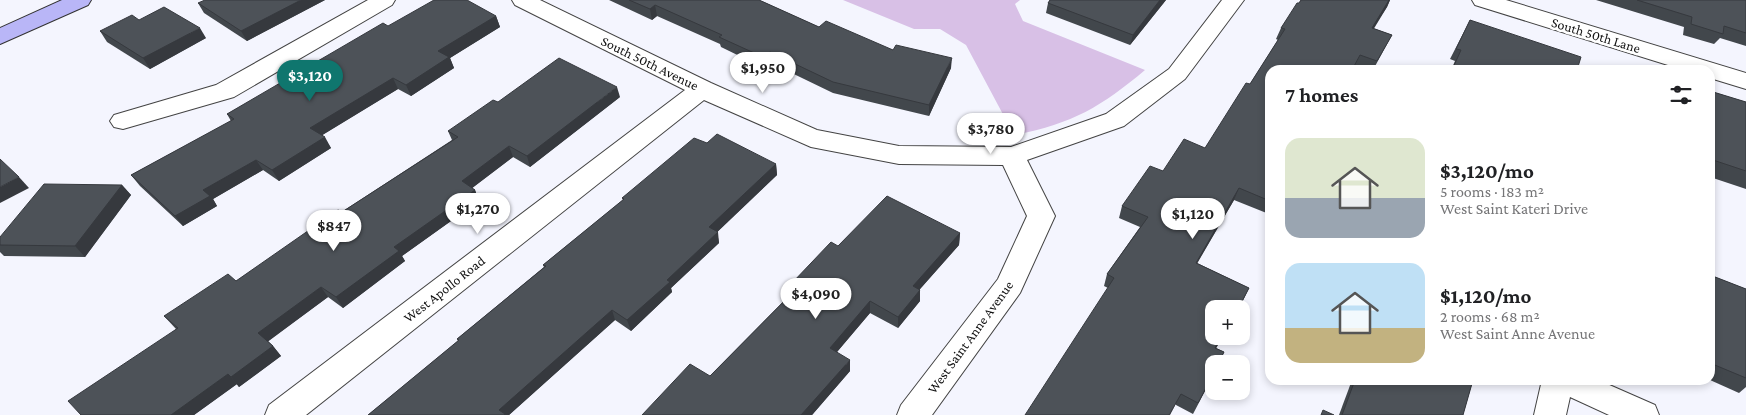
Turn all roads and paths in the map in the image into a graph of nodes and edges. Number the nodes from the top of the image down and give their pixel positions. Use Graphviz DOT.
graph roads {
  1 [pos="80,0"];
  2 [pos="384,0"];
  3 [pos="523,0"];
  4 [pos="1233,0"];
  5 [pos="1482,0"];
  6 [pos="0,37"];
  7 [pos="1642,60"];
  8 [pos="1676,65"];
  9 [pos="1715,72"];
  10 [pos="1746,81"];
  11 [pos="702,89"];
  12 [pos="123,121"];
  13 [pos="1012,156"];
  14 [pos="1557,385"];
  15 [pos="1576,385"];
  16 [pos="281,415"];
  17 [pos="913,415"];
  18 [pos="1550,415"];
  19 [pos="1643,415"];
  1 -- 6 [label="street"];
  2 -- 12 [label="street"];
  3 -- 11 [label="street, South 50th Avenue"];
  4 -- 13 [label="street"];
  5 -- 7 [label="street, South 50th Lane"];
  7 -- 8 [label="street, South 50th Lane"];
  9 -- 10 [label="street, South 50th Lane"];
  11 -- 13 [label="street, South 50th Avenue"];
  11 -- 16 [label="street, West Apollo Road"];
  13 -- 17 [label="street, West Saint Anne Avenue"];
  14 -- 18 [label="street"];
  15 -- 19 [label="street"];
}
